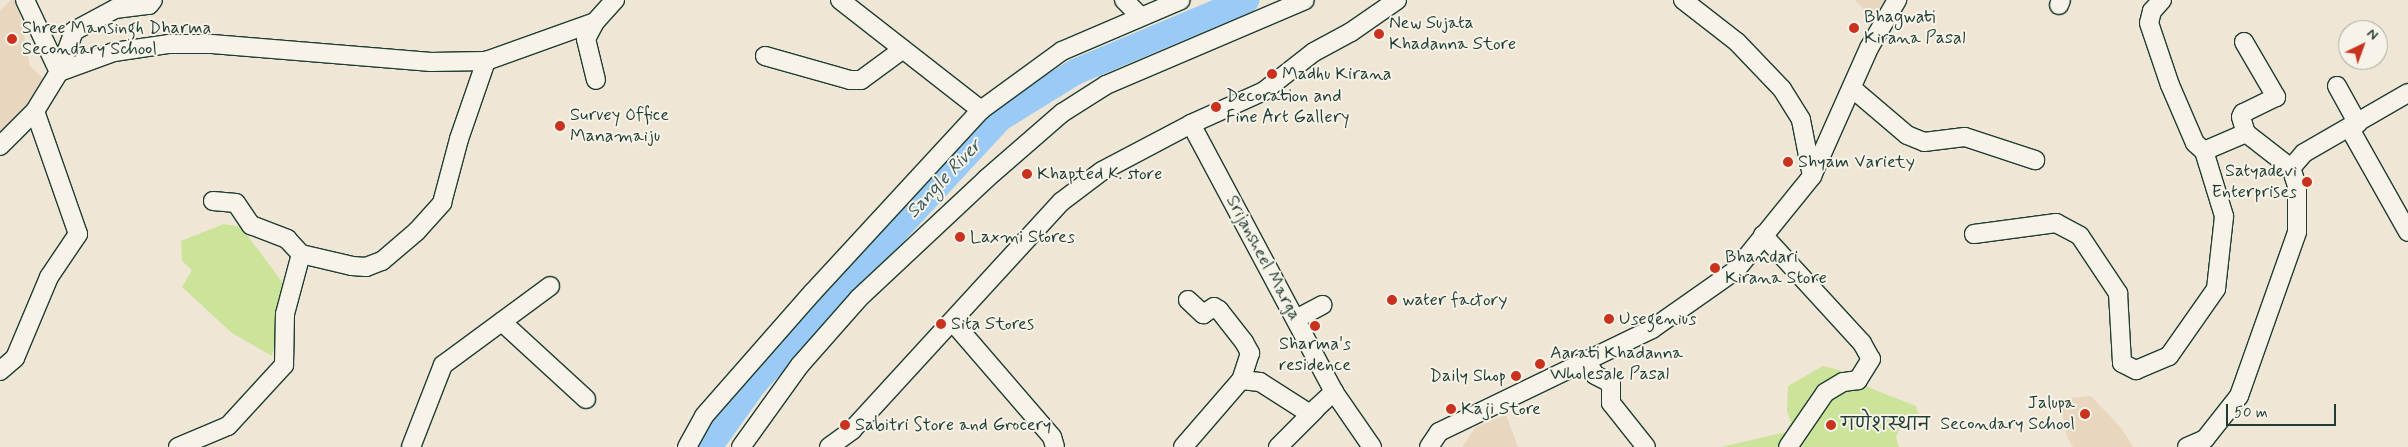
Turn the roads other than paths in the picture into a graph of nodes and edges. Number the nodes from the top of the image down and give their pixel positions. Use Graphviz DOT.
graph roads {
  1 [pos="25,0"];
  2 [pos="153,0"];
  3 [pos="615,0"];
  4 [pos="840,0"];
  5 [pos="1124,0"];
  6 [pos="1181,0"];
  7 [pos="1305,0"];
  8 [pos="1397,0"];
  9 [pos="1683,0"];
  10 [pos="1896,0"];
  11 [pos="2162,0"];
  12 [pos="1140,16"];
  13 [pos="595,22"];
  14 [pos="2244,42"];
  15 [pos="903,49"];
  16 [pos="765,56"];
  17 [pos="486,61"];
  18 [pos="59,72"];
  19 [pos="596,80"];
  20 [pos="2337,86"];
  21 [pos="1853,89"];
  22 [pos="2408,93"];
  23 [pos="35,110"];
  24 [pos="981,110"];
  25 [pos="1191,124"];
  26 [pos="2354,126"];
  27 [pos="2246,133"];
  28 [pos="0,146"];
  29 [pos="2204,151"];
  30 [pos="2035,160"];
  31 [pos="2290,168"];
  32 [pos="1812,176"];
  33 [pos="213,201"];
  34 [pos="2408,232"];
  35 [pos="1974,234"];
  36 [pos="1763,235"];
  37 [pos="300,254"];
  38 [pos="550,286"];
  39 [pos="1188,300"];
  40 [pos="1322,305"];
  41 [pos="1296,320"];
  42 [pos="952,321"];
  43 [pos="502,322"];
  44 [pos="1588,362"];
  45 [pos="0,371"];
  46 [pos="1241,380"];
  47 [pos="1334,392"];
  48 [pos="586,399"];
  49 [pos="1315,410"];
  50 [pos="178,447"];
  51 [pos="411,447"];
  52 [pos="687,447"];
  53 [pos="741,447"];
  54 [pos="829,447"];
  55 [pos="1055,447"];
  56 [pos="1183,447"];
  57 [pos="1278,447"];
  58 [pos="1372,447"];
  59 [pos="1429,447"];
  60 [pos="1646,447"];
  61 [pos="1788,447"];
  62 [pos="2188,447"];
  1 -- 18 [label="street"];
  2 -- 18 [label="street"];
  3 -- 13 [label="street"];
  4 -- 15 [label="street"];
  5 -- 12 [label="street"];
  6 -- 12 [label="street"];
  7 -- 53 [label="street"];
  8 -- 25 [label="street"];
  9 -- 32 [label="street"];
  10 -- 21 [label="street"];
  11 -- 29 [label="street"];
  12 -- 24 [label="street"];
  13 -- 17 [label="street"];
  13 -- 19 [label="street"];
  14 -- 27 [label="street"];
  15 -- 16 [label="street"];
  15 -- 24 [label="street"];
  17 -- 18 [label="street"];
  17 -- 37 [label="street"];
  18 -- 23 [label="street"];
  20 -- 26 [label="street"];
  21 -- 30 [label="street"];
  21 -- 32 [label="street"];
  22 -- 26 [label="street"];
  23 -- 28 [label="street"];
  23 -- 45 [label="street"];
  24 -- 52 [label="street"];
  25 -- 41 [label="street, Srijansheel Marga"];
  25 -- 42 [label="street"];
  26 -- 31 [label="street"];
  26 -- 34 [label="street"];
  27 -- 29 [label="street"];
  27 -- 31 [label="street"];
  29 -- 35 [label="street"];
  31 -- 62 [label="street"];
  32 -- 36 [label="street"];
  33 -- 37 [label="street"];
  36 -- 44 [label="street"];
  36 -- 61 [label="street"];
  37 -- 50 [label="street"];
  38 -- 43 [label="street"];
  39 -- 46 [label="street"];
  40 -- 41 [label="street"];
  41 -- 47 [label="street, Srijansheel Marga"];
  42 -- 54 [label="street"];
  42 -- 55 [label="street"];
  43 -- 48 [label="street"];
  43 -- 51 [label="street"];
  44 -- 59 [label="street"];
  44 -- 60 [label="street"];
  46 -- 49 [label="street"];
  46 -- 56 [label="street"];
  47 -- 49 [label="street"];
  47 -- 58 [label="street, Srijansheel Marga"];
  49 -- 57 [label="street"];
}
